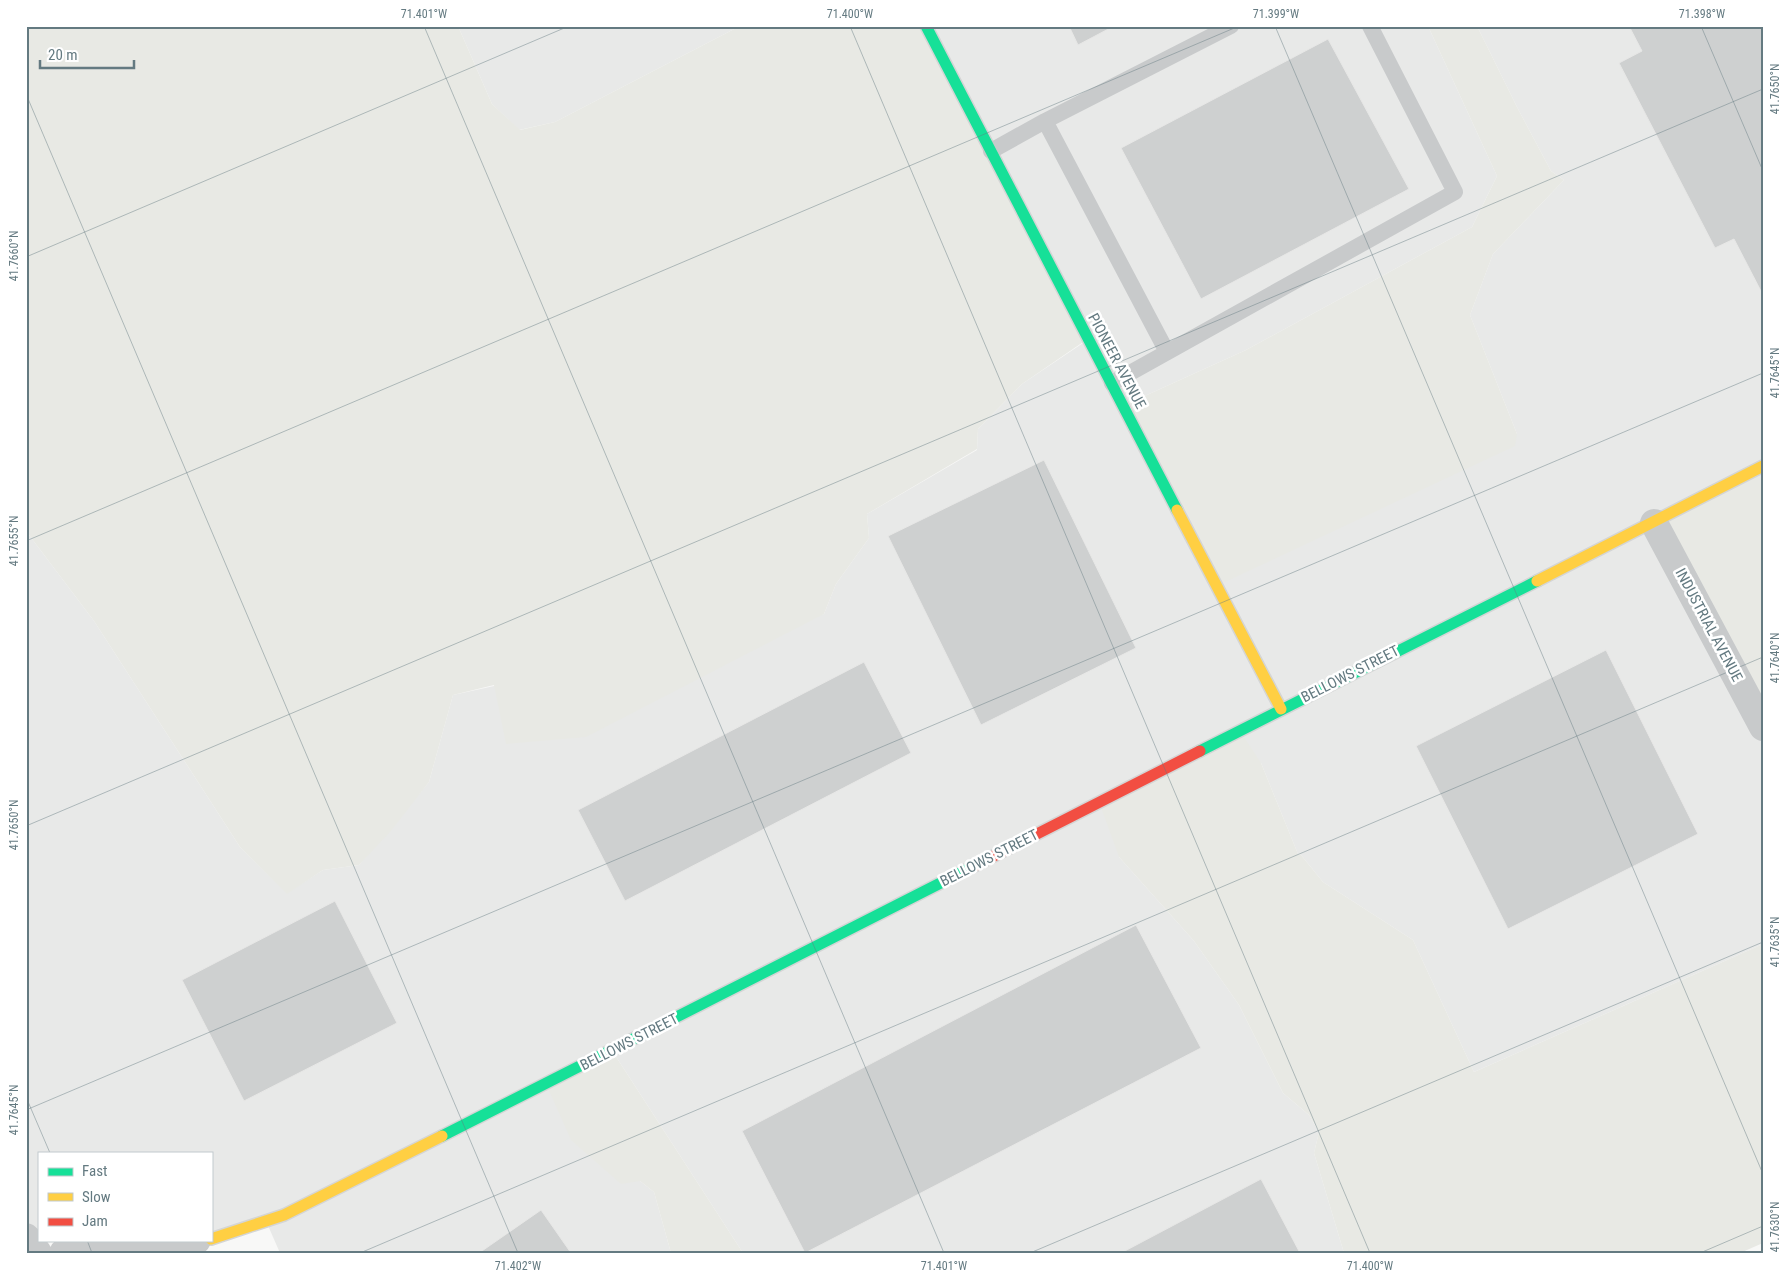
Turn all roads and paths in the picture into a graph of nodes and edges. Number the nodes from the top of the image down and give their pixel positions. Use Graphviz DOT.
graph roads {
  1 [pos="926,26"];
  2 [pos="1231,26"];
  3 [pos="1370,26"];
  4 [pos="1045,121"];
  5 [pos="991,151"];
  6 [pos="1167,352"];
  7 [pos="1112,383"];
  8 [pos="1763,466"];
  9 [pos="1654,522"];
  10 [pos="1282,709"];
  11 [pos="1763,727"];
  12 [pos="26,1237"];
  13 [pos="212,1239"];
  14 [pos="176,1242"];
  15 [pos="38,1253"];
  16 [pos="63,1253"];
  1 -- 5 [label="street, PIONEER AVENUE"];
  2 -- 4 [label="lane"];
  3 -- 6 [label="lane"];
  4 -- 5 [label="lane"];
  4 -- 6 [label="lane"];
  5 -- 7 [label="street, PIONEER AVENUE"];
  6 -- 7 [label="lane"];
  7 -- 10 [label="street, PIONEER AVENUE"];
  8 -- 9 [label="street, BELLOWS STREET"];
  9 -- 10 [label="street, BELLOWS STREET"];
  9 -- 11 [label="street, INDUSTRIAL AVENUE"];
  10 -- 13 [label="street, BELLOWS STREET"];
  12 -- 15 [label="street"];
  14 -- 16 [label="street"];
}
